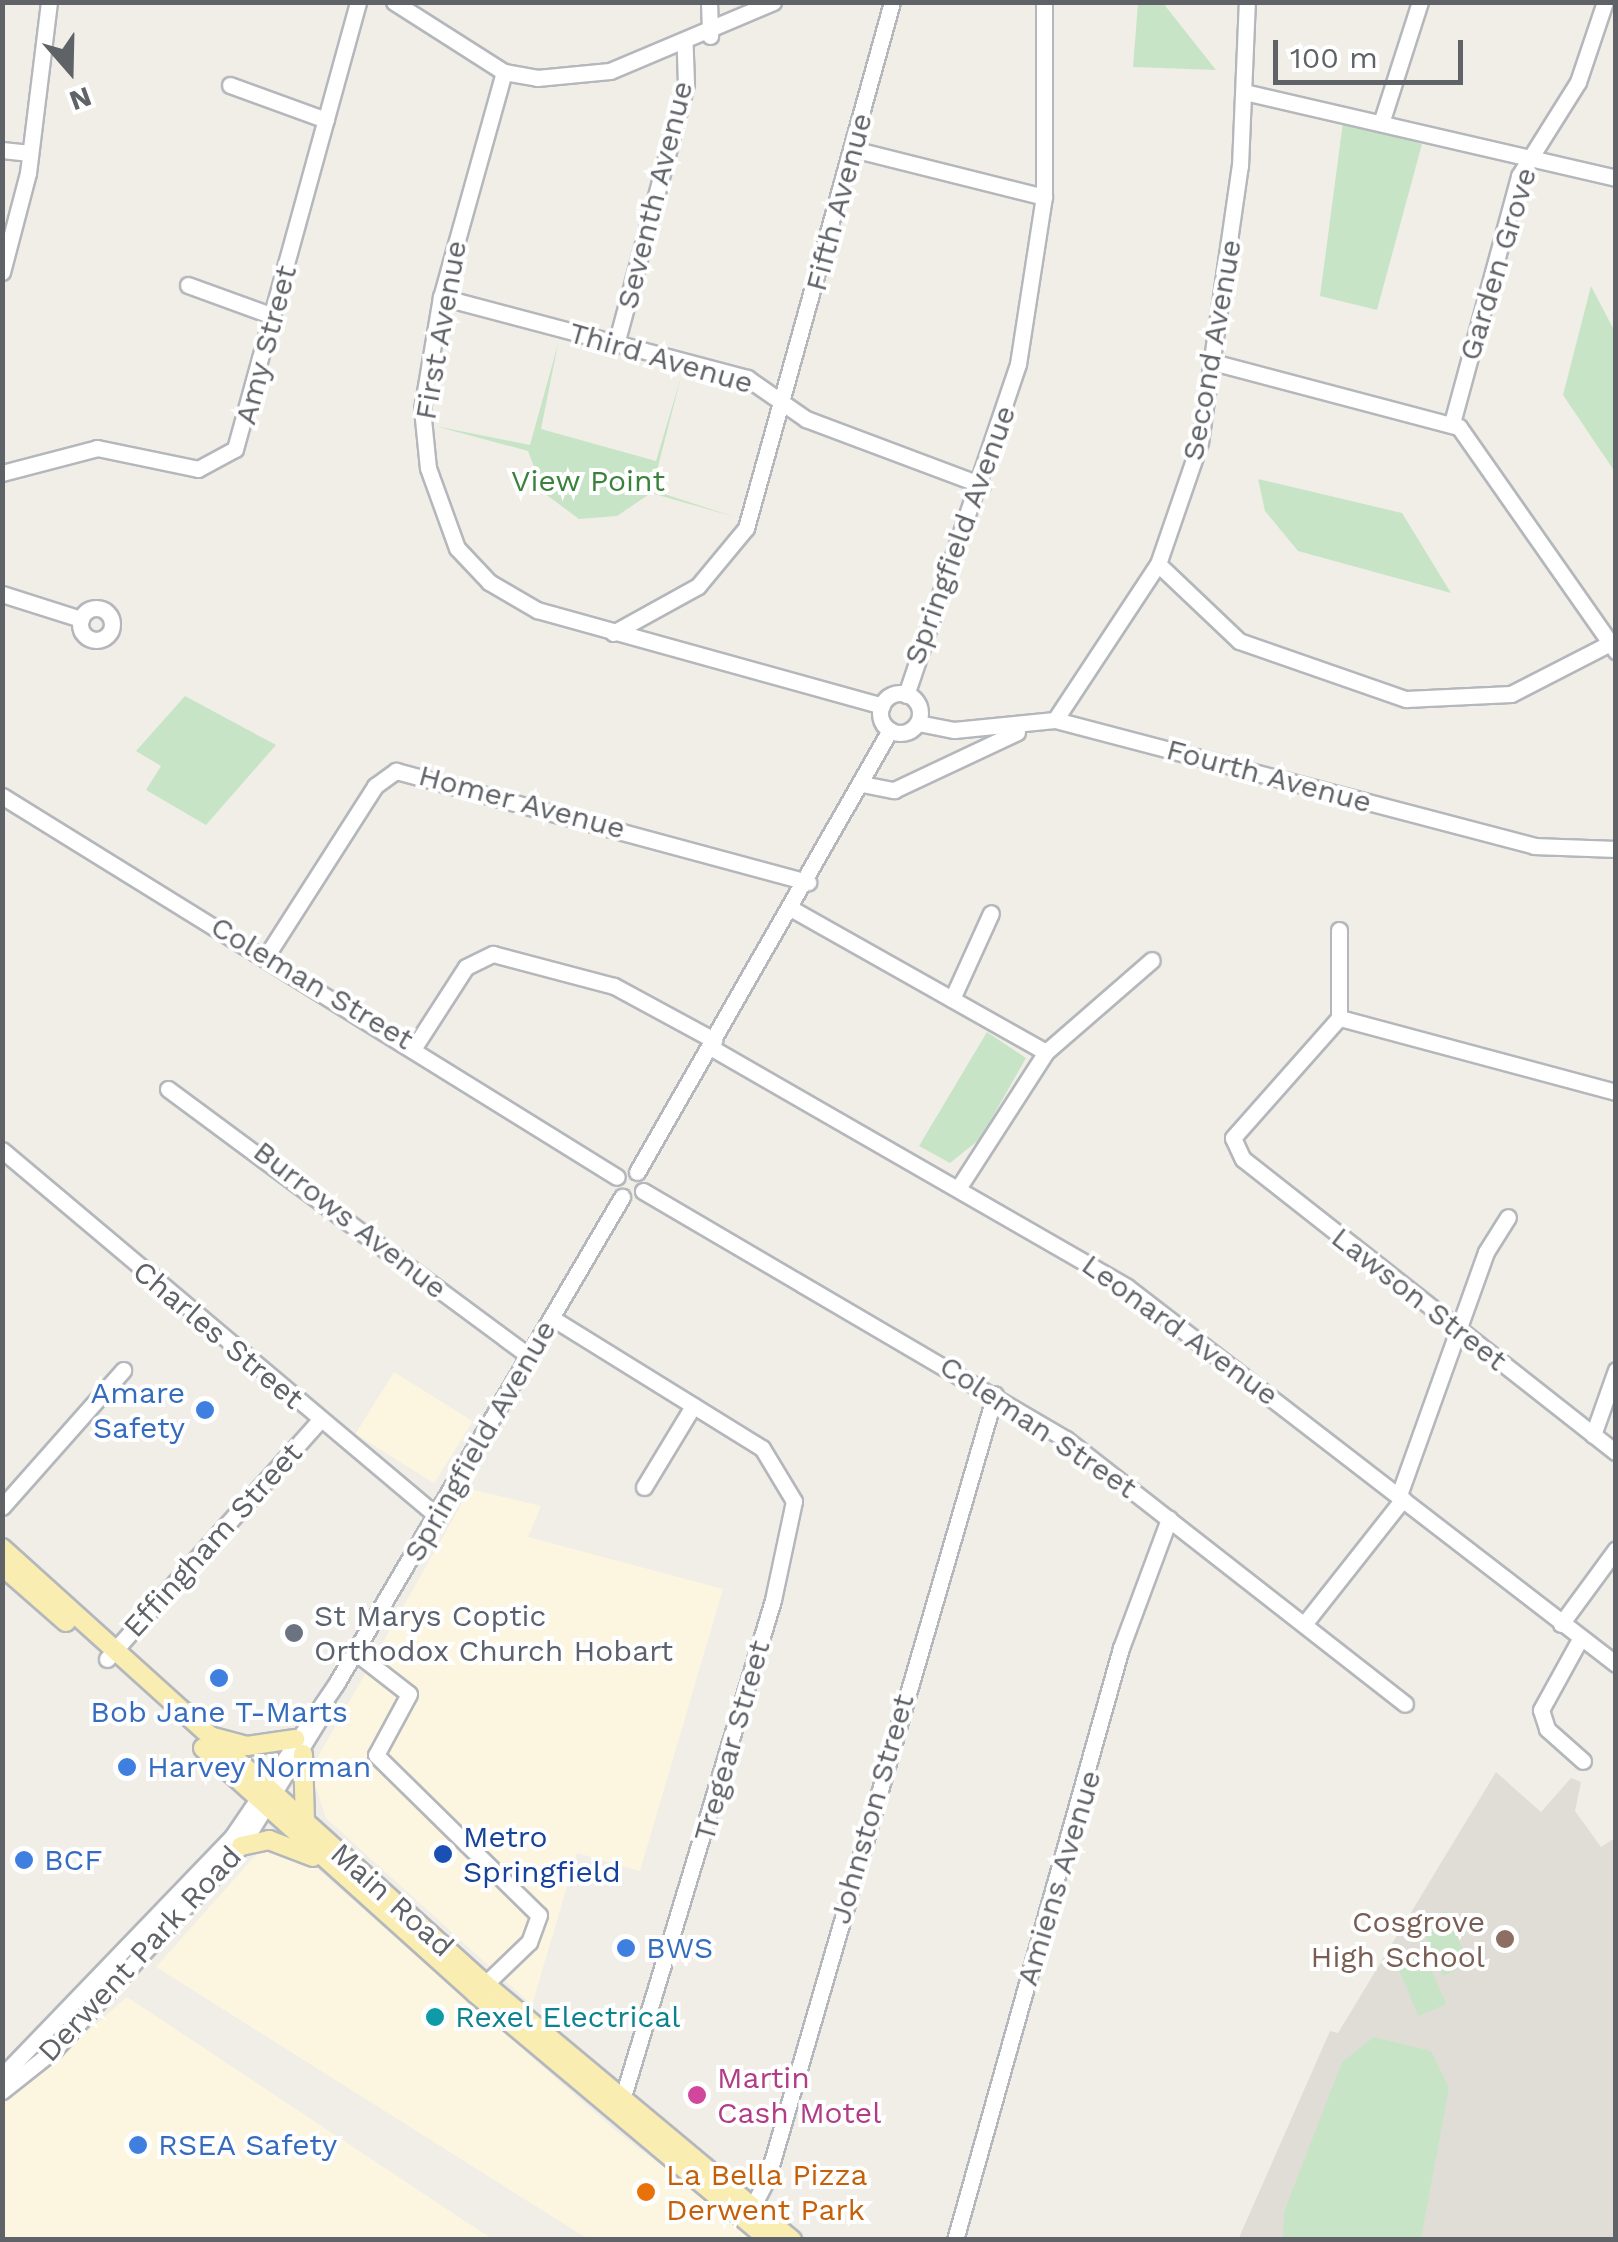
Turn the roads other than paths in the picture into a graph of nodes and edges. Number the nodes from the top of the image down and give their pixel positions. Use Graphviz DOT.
graph roads {
  1 [pos="49,2"];
  2 [pos="358,2"];
  3 [pos="394,2"];
  4 [pos="709,2"];
  5 [pos="774,2"];
  6 [pos="892,2"];
  7 [pos="1044,2"];
  8 [pos="1247,2"];
  9 [pos="1420,2"];
  10 [pos="1605,2"];
  11 [pos="710,36"];
  12 [pos="685,46"];
  13 [pos="504,72"];
  14 [pos="230,85"];
  15 [pos="1244,92"];
  16 [pos="1384,117"];
  17 [pos="326,120"];
  18 [pos="853,149"];
  19 [pos="2,150"];
  20 [pos="30,153"];
  21 [pos="1530,156"];
  22 [pos="1616,178"];
  23 [pos="1044,198"];
  24 [pos="2,272"];
  25 [pos="188,285"];
  26 [pos="441,297"];
  27 [pos="274,316"];
  28 [pos="616,344"];
  29 [pos="1216,363"];
  30 [pos="780,400"];
  31 [pos="1452,423"];
  32 [pos="2,473"];
  33 [pos="982,485"];
  34 [pos="1158,564"];
  35 [pos="2,594"];
  36 [pos="81,618"];
  37 [pos="613,633"];
  38 [pos="1614,645"];
  39 [pos="906,694"];
  40 [pos="882,706"];
  41 [pos="1054,720"];
  42 [pos="918,722"];
  43 [pos="890,730"];
  44 [pos="1017,732"];
  45 [pos="862,784"];
  46 [pos="2,796"];
  47 [pos="1614,845"];
  48 [pos="808,882"];
  49 [pos="792,909"];
  50 [pos="991,912"];
  51 [pos="1339,930"];
  52 [pos="267,955"];
  53 [pos="1152,960"];
  54 [pos="952,999"];
  55 [pos="1339,1018"];
  56 [pos="712,1044"];
  57 [pos="415,1046"];
  58 [pos="1046,1052"];
  59 [pos="168,1089"];
  60 [pos="1616,1092"];
  61 [pos="2,1150"];
  62 [pos="638,1172"];
  63 [pos="617,1177"];
  64 [pos="959,1187"];
  65 [pos="643,1191"];
  66 [pos="622,1197"];
  67 [pos="1508,1218"];
  68 [pos="552,1318"];
  69 [pos="1458,1331"];
  70 [pos="529,1356"];
  71 [pos="123,1370"];
  72 [pos="1616,1370"];
  73 [pos="995,1394"];
  74 [pos="693,1406"];
  75 [pos="319,1422"];
  76 [pos="1593,1435"];
  77 [pos="1616,1452"];
  78 [pos="644,1487"];
  79 [pos="1401,1497"];
  80 [pos="2,1507"];
  81 [pos="437,1516"];
  82 [pos="1170,1519"];
  83 [pos="2,1548"];
  84 [pos="1616,1549"];
  85 [pos="2,1566"];
  86 [pos="1306,1623"];
  87 [pos="1562,1624"];
  88 [pos="1580,1639"];
  89 [pos="356,1652"];
  90 [pos="111,1655"];
  91 [pos="1616,1664"];
  92 [pos="1405,1704"];
  93 [pos="204,1733"];
  94 [pos="299,1746"];
  95 [pos="1583,1761"];
  96 [pos="266,1797"];
  97 [pos="305,1821"];
  98 [pos="241,1846"];
  99 [pos="351,1883"];
  100 [pos="480,1989"];
  101 [pos="2,2076"];
  102 [pos="2,2092"];
  103 [pos="619,2110"];
  104 [pos="748,2216"];
  105 [pos="768,2240"];
  106 [pos="792,2240"];
  107 [pos="956,2240"];
  1 -- 20 [label="street"];
  2 -- 17 [label="street, Amy Street"];
  3 -- 13 [label="street"];
  4 -- 11 [label="street"];
  5 -- 11 [label="street"];
  6 -- 18 [label="street, Fifth Avenue"];
  7 -- 23 [label="street, Springfield Avenue"];
  8 -- 15 [label="street, Second Avenue"];
  9 -- 16 [label="street"];
  10 -- 21 [label="street, Garden Grove"];
  11 -- 12 [label="street"];
  12 -- 13 [label="street"];
  12 -- 28 [label="street, Seventh Avenue"];
  13 -- 26 [label="street, First Avenue"];
  14 -- 17 [label="street"];
  15 -- 16 [label="street"];
  15 -- 29 [label="street, Second Avenue"];
  16 -- 21 [label="street"];
  17 -- 27 [label="street, Amy Street"];
  18 -- 23 [label="street"];
  18 -- 30 [label="street, Fifth Avenue"];
  19 -- 20 [label="street"];
  20 -- 24 [label="street"];
  21 -- 22 [label="street"];
  21 -- 31 [label="street, Garden Grove"];
  23 -- 33 [label="street, Springfield Avenue"];
  25 -- 27 [label="street"];
  26 -- 28 [label="street, Third Avenue"];
  26 -- 37 [label="street, First Avenue"];
  27 -- 32 [label="street, Amy Street"];
  28 -- 30 [label="street, Third Avenue"];
  29 -- 31 [label="street"];
  29 -- 34 [label="street, Second Avenue"];
  30 -- 33 [label="street, Third Avenue"];
  30 -- 37 [label="street, Fifth Avenue"];
  31 -- 38 [label="street"];
  33 -- 39 [label="street, Springfield Avenue"];
  34 -- 38 [label="street"];
  34 -- 41 [label="street, Second Avenue"];
  35 -- 36 [label="street"];
  37 -- 40 [label="street, First Avenue"];
  39 -- 40 [label="street"];
  39 -- 42 [label="street"];
  40 -- 43 [label="street"];
  41 -- 42 [label="street, Fourth Avenue"];
  41 -- 47 [label="street, Fourth Avenue"];
  42 -- 43 [label="street"];
  43 -- 45 [label="street"];
  44 -- 45 [label="street"];
  45 -- 48 [label="street"];
  46 -- 52 [label="street, Coleman Street"];
  48 -- 49 [label="street"];
  48 -- 52 [label="street, Homer Avenue"];
  49 -- 54 [label="street"];
  49 -- 56 [label="street"];
  50 -- 54 [label="street"];
  51 -- 55 [label="street"];
  52 -- 57 [label="street, Coleman Street"];
  53 -- 58 [label="street"];
  54 -- 58 [label="street"];
  55 -- 60 [label="street"];
  55 -- 69 [label="street, Lawson Street"];
  56 -- 57 [label="street, Leonard Avenue"];
  56 -- 62 [label="street"];
  56 -- 64 [label="street, Leonard Avenue"];
  57 -- 63 [label="street, Coleman Street"];
  58 -- 64 [label="street"];
  59 -- 70 [label="street, Burrows Avenue"];
  61 -- 75 [label="street, Charles Street"];
  62 -- 63 [label="street"];
  62 -- 65 [label="street"];
  63 -- 66 [label="street"];
  64 -- 79 [label="street, Leonard Avenue"];
  65 -- 66 [label="street"];
  65 -- 73 [label="street, Coleman Street"];
  66 -- 68 [label="street, Springfield Avenue"];
  67 -- 69 [label="street"];
  68 -- 70 [label="street, Springfield Avenue"];
  68 -- 74 [label="street, Tregear Street"];
  69 -- 76 [label="street, Lawson Street"];
  69 -- 79 [label="street"];
  70 -- 81 [label="street, Springfield Avenue"];
  71 -- 80 [label="street"];
  72 -- 76 [label="street"];
  73 -- 82 [label="street, Coleman Street"];
  73 -- 104 [label="street, Johnston Street"];
  74 -- 78 [label="street"];
  74 -- 103 [label="street, Tregear Street"];
  75 -- 81 [label="street, Charles Street"];
  75 -- 90 [label="street, Effingham Street"];
  76 -- 77 [label="street, Lawson Street"];
  79 -- 86 [label="street"];
  79 -- 87 [label="street, Leonard Avenue"];
  81 -- 89 [label="street, Springfield Avenue"];
  82 -- 86 [label="street, Coleman Street"];
  82 -- 107 [label="street, Amiens Avenue"];
  83 -- 90 [label="main road, Main Road"];
  84 -- 87 [label="street"];
  85 -- 90 [label="main road, Main Road"];
  86 -- 92 [label="street, Coleman Street"];
  87 -- 88 [label="street, Leonard Avenue"];
  88 -- 91 [label="street, Leonard Avenue"];
  88 -- 95 [label="street"];
  89 -- 94 [label="street, Springfield Avenue"];
  89 -- 100 [label="street"];
  90 -- 93 [label="main road, Main Road"];
  90 -- 96 [label="main road, Main Road"];
  93 -- 94 [label="main road"];
  93 -- 96 [label="main road, Main Road"];
  94 -- 96 [label="street, Springfield Avenue"];
  94 -- 97 [label="main road"];
  96 -- 97 [label="main road, Main Road"];
  96 -- 98 [label="street, Derwent Park Road"];
  96 -- 99 [label="main road, Main Road"];
  96 -- 101 [label="street, Derwent Park Road"];
  97 -- 100 [label="main road, Main Road"];
  98 -- 99 [label="main road"];
  98 -- 102 [label="street, Derwent Park Road"];
  99 -- 100 [label="main road, Main Road"];
  100 -- 103 [label="main road, Main Road"];
  103 -- 104 [label="main road, Main Road"];
  104 -- 105 [label="main road, Main Road"];
  104 -- 106 [label="main road, Main Road"];
}
